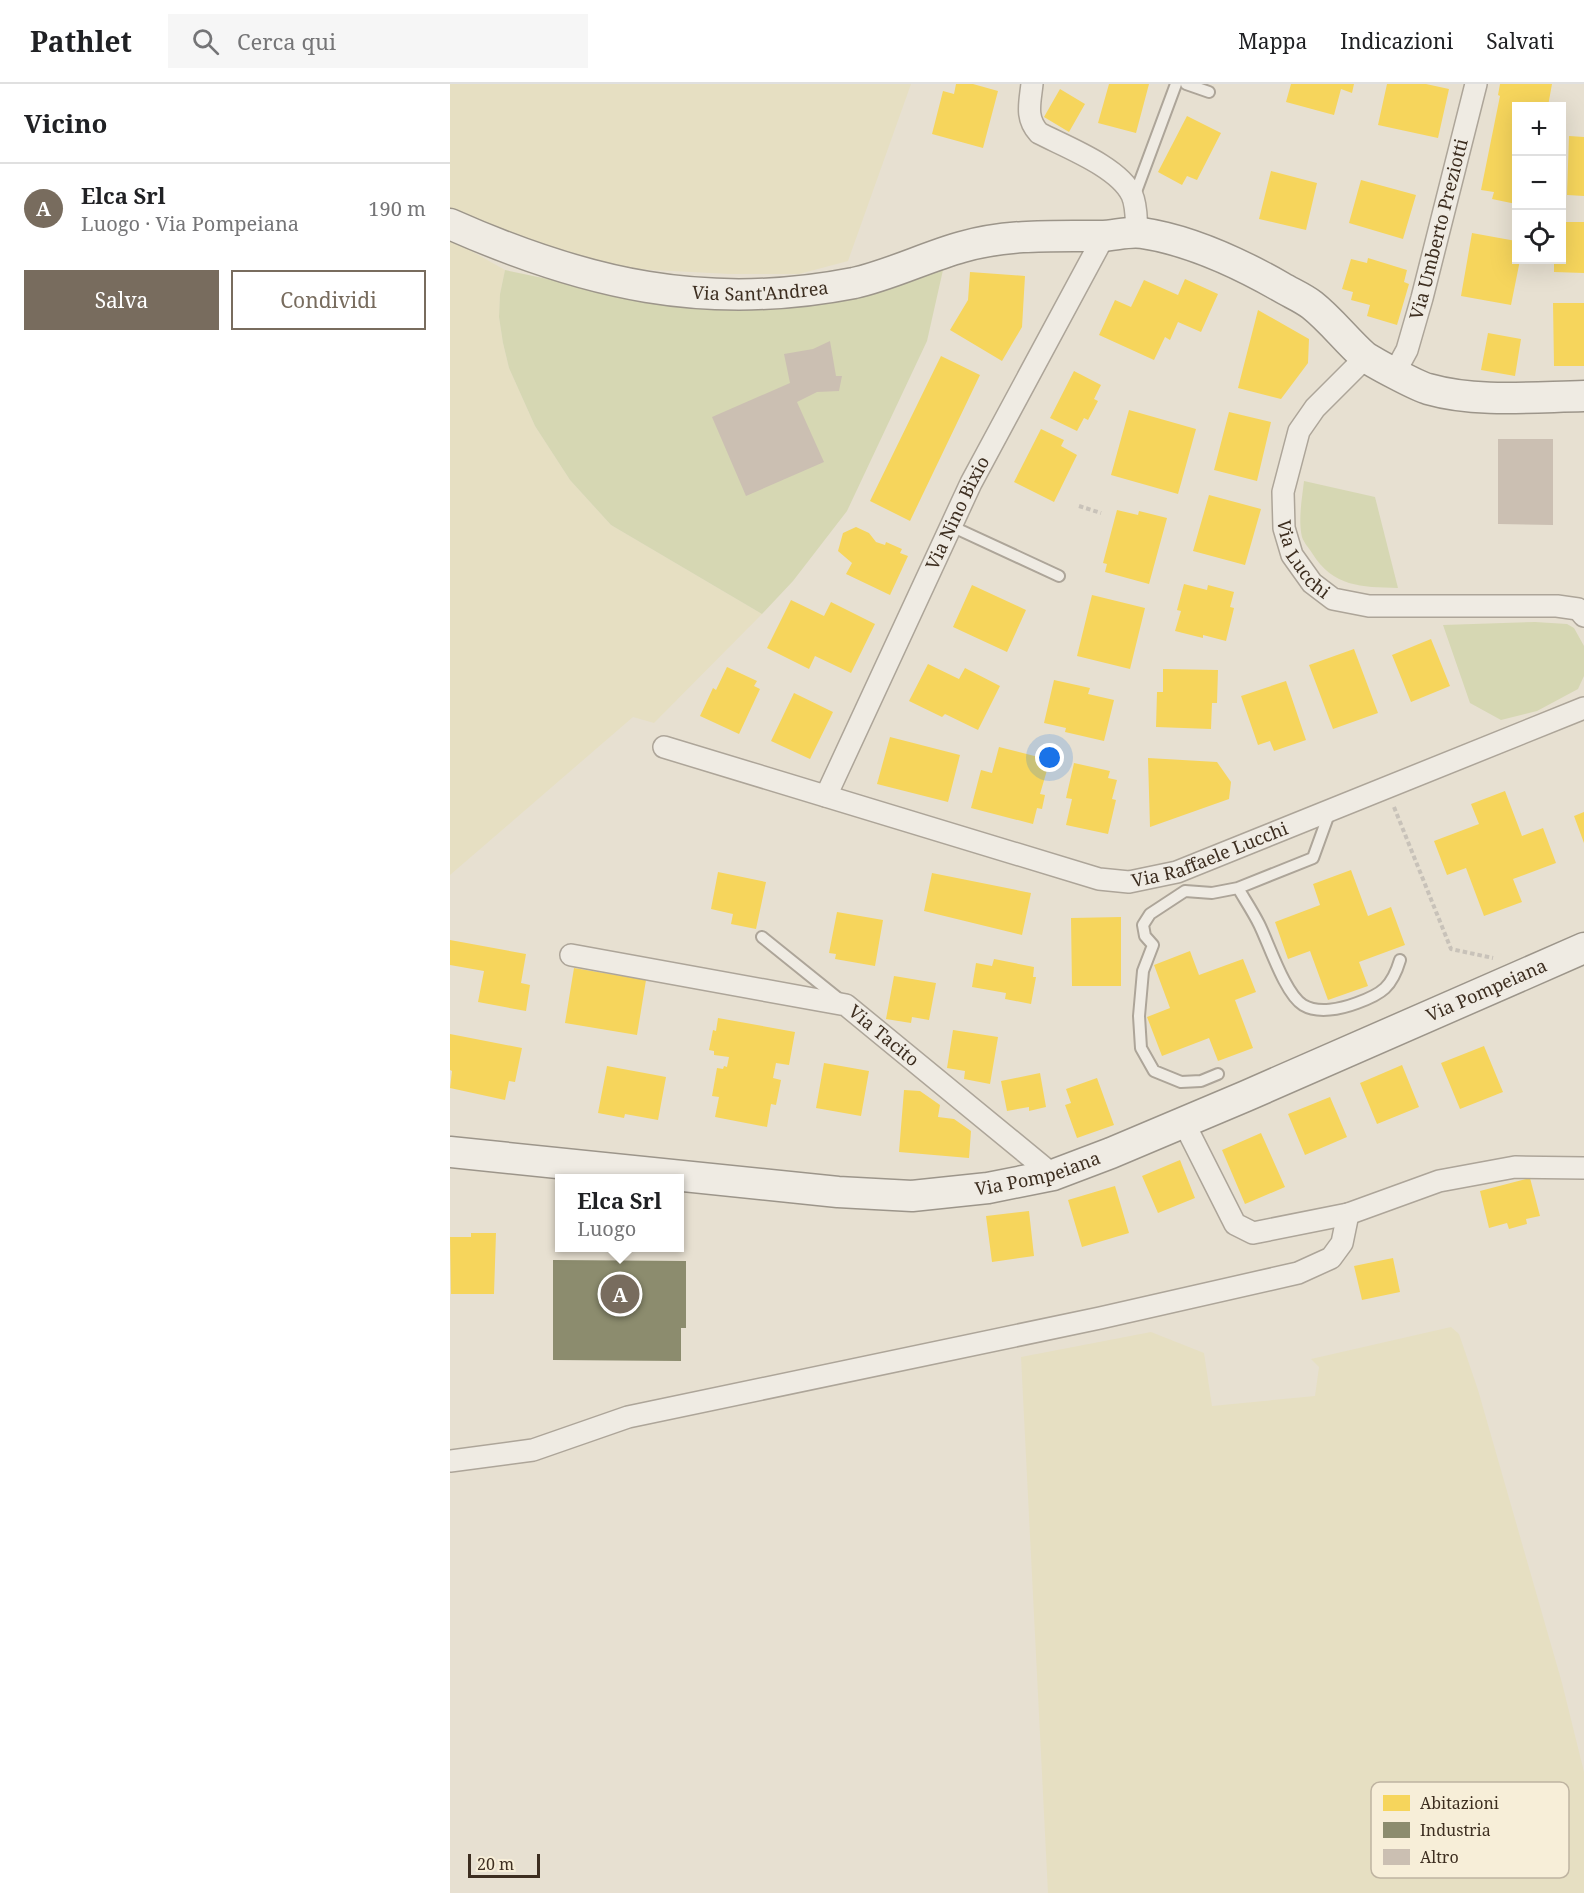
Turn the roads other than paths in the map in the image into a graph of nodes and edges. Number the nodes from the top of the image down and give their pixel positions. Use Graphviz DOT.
graph roads {
  1 [pos="1032,84"];
  2 [pos="1176,84"];
  3 [pos="1186,84"];
  4 [pos="1476,84"];
  5 [pos="1209,92"];
  6 [pos="1133,198"];
  7 [pos="450,224"];
  8 [pos="1137,232"];
  9 [pos="1104,236"];
  10 [pos="1366,357"];
  11 [pos="1395,372"];
  12 [pos="1584,396"];
  13 [pos="951,526"];
  14 [pos="1059,576"];
  15 [pos="1584,616"];
  16 [pos="1584,708"];
  17 [pos="664,747"];
  18 [pos="826,796"];
  19 [pos="1330,811"];
  20 [pos="1181,882"];
  21 [pos="1238,888"];
  22 [pos="762,937"];
  23 [pos="1584,948"];
  24 [pos="571,955"];
  25 [pos="1400,960"];
  26 [pos="846,1005"];
  27 [pos="1218,1074"];
  28 [pos="1184,1123"];
  29 [pos="450,1152"];
  30 [pos="1584,1168"];
  31 [pos="663,1174"];
  32 [pos="1053,1175"];
  33 [pos="684,1176"];
  34 [pos="1348,1214"];
  35 [pos="450,1461"];
  1 -- 6 [label="street"];
  2 -- 6 [label="lane"];
  3 -- 5 [label="lane"];
  4 -- 11 [label="street, Via Umberto Preziotti"];
  6 -- 8 [label="street"];
  7 -- 9 [label="street, Via Sant'Andrea"];
  8 -- 9 [label="street"];
  8 -- 10 [label="street"];
  9 -- 13 [label="street, Via Nino Bixio"];
  10 -- 11 [label="street"];
  10 -- 15 [label="street, Via Lucchi"];
  11 -- 12 [label="street"];
  13 -- 14 [label="lane"];
  13 -- 18 [label="street, Via Nino Bixio"];
  16 -- 19 [label="street, Via Raffaele Lucchi"];
  17 -- 18 [label="street, Via Raffaele Lucchi"];
  18 -- 20 [label="street, Via Raffaele Lucchi"];
  19 -- 20 [label="street, Via Raffaele Lucchi"];
  19 -- 21 [label="lane"];
  20 -- 21 [label="lane"];
  20 -- 27 [label="lane"];
  21 -- 25 [label="lane"];
  22 -- 26 [label="lane"];
  23 -- 28 [label="street, Via Pompeiana"];
  24 -- 26 [label="street, Via Tacito"];
  26 -- 32 [label="street, Via Tacito"];
  28 -- 32 [label="street, Via Pompeiana"];
  28 -- 34 [label="street"];
  29 -- 31 [label="street, Via Pompeiana"];
  30 -- 34 [label="street"];
  32 -- 33 [label="street, Via Pompeiana"];
  34 -- 35 [label="street"];
}
